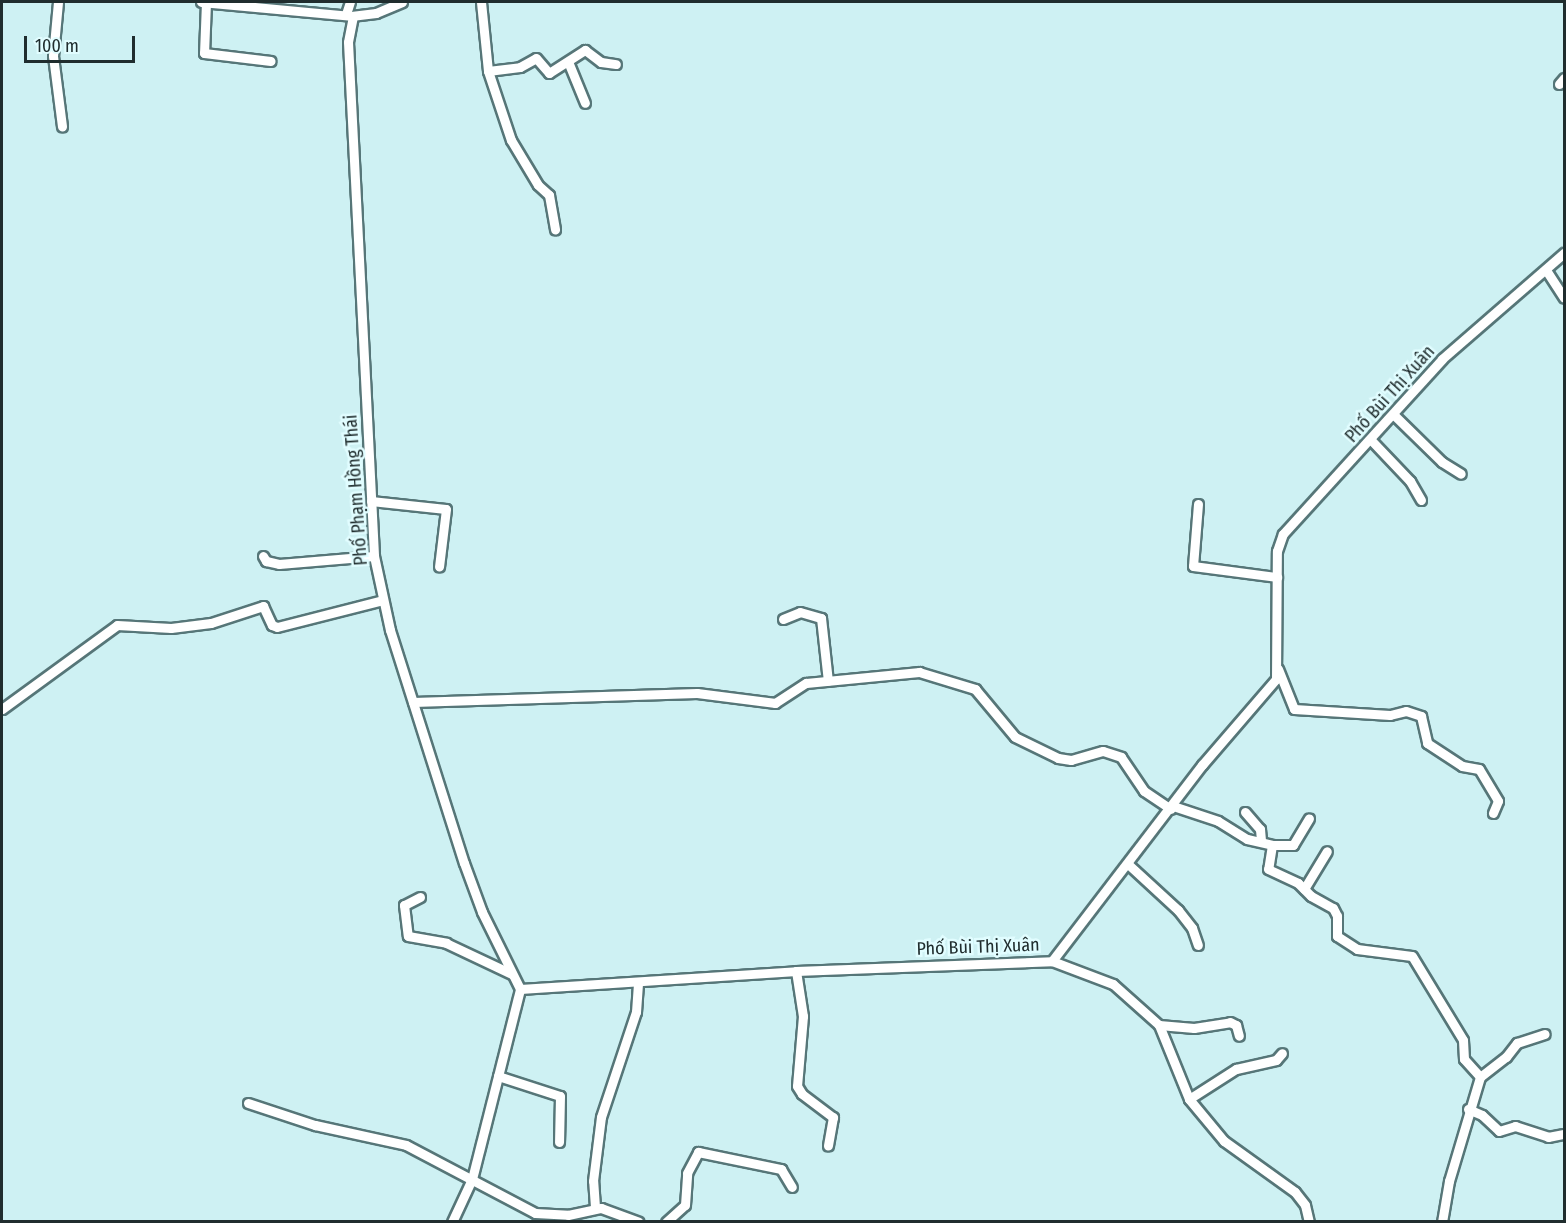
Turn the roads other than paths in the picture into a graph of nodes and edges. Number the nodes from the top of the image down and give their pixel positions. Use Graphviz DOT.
graph roads {
  1 [pos="58,2"];
  2 [pos="201,2"];
  3 [pos="206,2"];
  4 [pos="350,2"];
  5 [pos="402,2"];
  6 [pos="481,2"];
  7 [pos="350,15"];
  8 [pos="271,62"];
  9 [pos="568,64"];
  10 [pos="616,64"];
  11 [pos="488,71"];
  12 [pos="585,103"];
  13 [pos="62,126"];
  14 [pos="555,229"];
  15 [pos="1564,253"];
  16 [pos="1546,270"];
  17 [pos="1564,298"];
  18 [pos="1394,415"];
  19 [pos="1371,440"];
  20 [pos="1461,474"];
  21 [pos="1421,500"];
  22 [pos="371,501"];
  23 [pos="1197,504"];
  24 [pos="263,556"];
  25 [pos="374,556"];
  26 [pos="439,567"];
  27 [pos="1277,579"];
  28 [pos="383,600"];
  29 [pos="783,619"];
  30 [pos="1278,669"];
  31 [pos="828,681"];
  32 [pos="413,702"];
  33 [pos="2,710"];
  34 [pos="1172,807"];
  35 [pos="1245,812"];
  36 [pos="1493,813"];
  37 [pos="1309,818"];
  38 [pos="1261,840"];
  39 [pos="1272,845"];
  40 [pos="1328,851"];
  41 [pos="1128,865"];
  42 [pos="1304,889"];
  43 [pos="420,897"];
  44 [pos="1198,945"];
  45 [pos="1052,961"];
  46 [pos="796,971"];
  47 [pos="512,974"];
  48 [pos="638,981"];
  49 [pos="520,989"];
  50 [pos="1159,1025"];
  51 [pos="1545,1034"];
  52 [pos="1239,1036"];
  53 [pos="1282,1053"];
  54 [pos="498,1076"];
  55 [pos="1480,1077"];
  56 [pos="1189,1099"];
  57 [pos="248,1103"];
  58 [pos="1468,1109"];
  59 [pos="1564,1134"];
  60 [pos="559,1142"];
  61 [pos="828,1146"];
  62 [pos="472,1179"];
  63 [pos="792,1187"];
  64 [pos="595,1207"];
  65 [pos="452,1221"];
  66 [pos="639,1221"];
  67 [pos="666,1221"];
  68 [pos="1309,1221"];
  69 [pos="1442,1221"];
  1 -- 13 [label="street"];
  2 -- 3 [label="street"];
  3 -- 7 [label="street"];
  3 -- 8 [label="street"];
  4 -- 7 [label="street, Phố Phạm Hồng Thái"];
  5 -- 7 [label="street"];
  6 -- 11 [label="street"];
  7 -- 22 [label="street, Phố Phạm Hồng Thái"];
  9 -- 10 [label="street"];
  9 -- 11 [label="street"];
  9 -- 12 [label="street"];
  11 -- 14 [label="street"];
  15 -- 16 [label="street, Phố Bùi Thị Xuân"];
  16 -- 17 [label="street"];
  16 -- 18 [label="street, Phố Bùi Thị Xuân"];
  18 -- 19 [label="street, Phố Bùi Thị Xuân"];
  18 -- 20 [label="street"];
  19 -- 21 [label="street"];
  19 -- 27 [label="street, Phố Bùi Thị Xuân"];
  22 -- 25 [label="street, Phố Phạm Hồng Thái"];
  22 -- 26 [label="street"];
  23 -- 27 [label="street"];
  24 -- 25 [label="street"];
  25 -- 28 [label="street, Phố Phạm Hồng Thái"];
  27 -- 30 [label="street, Phố Bùi Thị Xuân"];
  28 -- 32 [label="street, Phố Phạm Hồng Thái"];
  28 -- 33 [label="street"];
  29 -- 31 [label="street"];
  30 -- 34 [label="street, Phố Bùi Thị Xuân"];
  30 -- 36 [label="street"];
  31 -- 32 [label="street"];
  31 -- 34 [label="street"];
  32 -- 47 [label="street, Phố Phạm Hồng Thái"];
  34 -- 38 [label="street"];
  34 -- 41 [label="street, Phố Bùi Thị Xuân"];
  35 -- 38 [label="street"];
  37 -- 39 [label="street"];
  38 -- 39 [label="street"];
  39 -- 42 [label="street"];
  40 -- 42 [label="street"];
  41 -- 44 [label="street"];
  41 -- 45 [label="street, Phố Bùi Thị Xuân"];
  42 -- 55 [label="street"];
  43 -- 47 [label="street"];
  45 -- 46 [label="street, Phố Bùi Thị Xuân"];
  45 -- 50 [label="street"];
  46 -- 48 [label="street, Phố Bùi Thị Xuân"];
  46 -- 61 [label="street"];
  47 -- 49 [label="street, Phố Phạm Hồng Thái"];
  48 -- 49 [label="street, Phố Bùi Thị Xuân"];
  48 -- 64 [label="street"];
  49 -- 54 [label="street"];
  50 -- 52 [label="street"];
  50 -- 56 [label="street"];
  51 -- 55 [label="street"];
  53 -- 56 [label="street"];
  54 -- 60 [label="street"];
  54 -- 62 [label="street"];
  55 -- 58 [label="street"];
  56 -- 68 [label="street"];
  57 -- 62 [label="street"];
  58 -- 59 [label="street"];
  58 -- 69 [label="street"];
  62 -- 64 [label="street"];
  62 -- 65 [label="street"];
  63 -- 67 [label="street"];
  64 -- 66 [label="street"];
}
